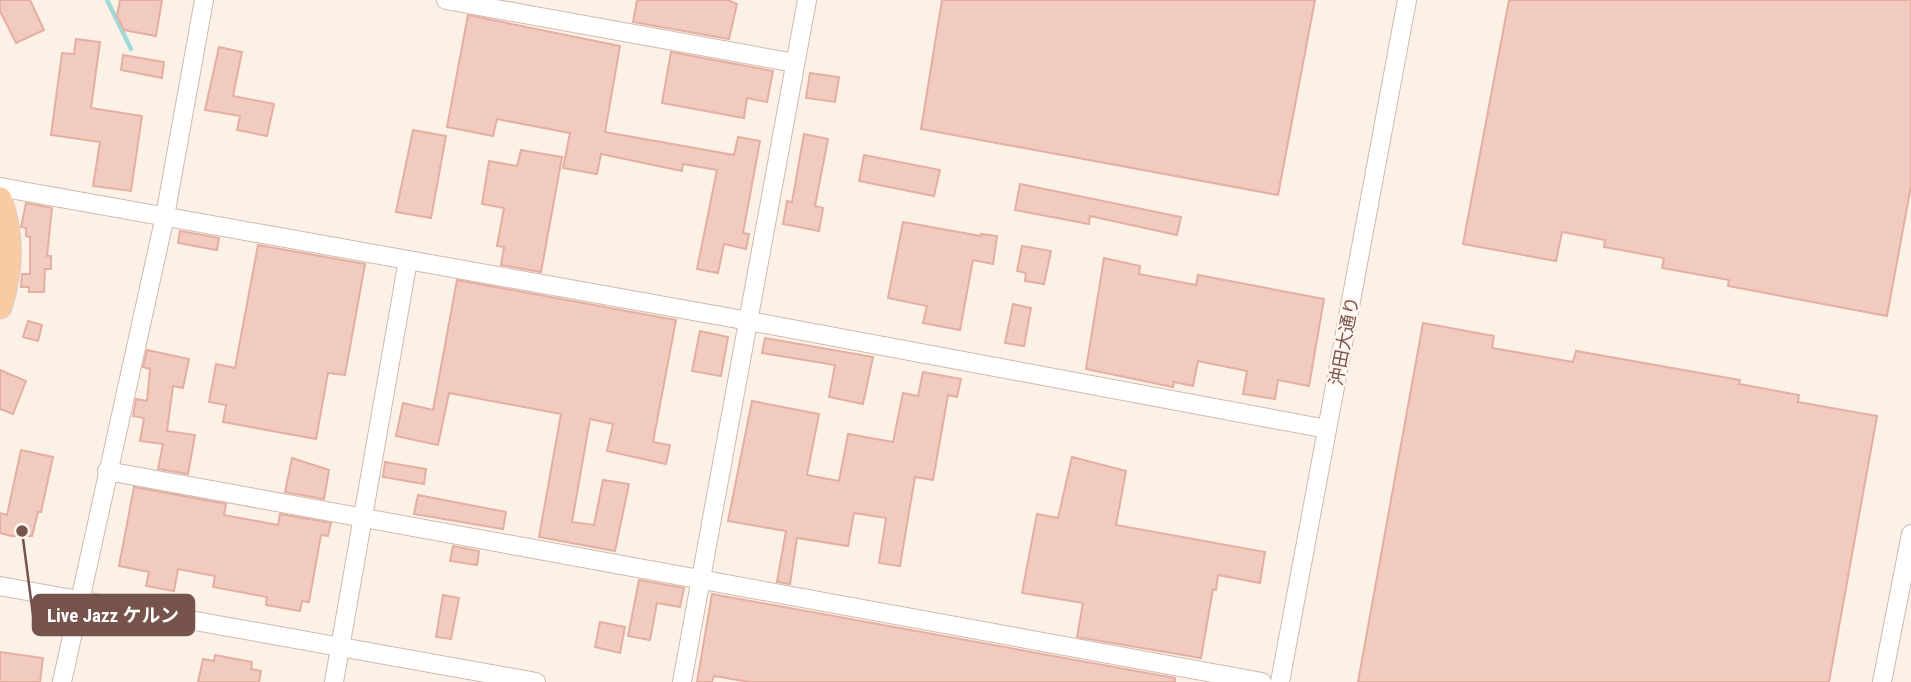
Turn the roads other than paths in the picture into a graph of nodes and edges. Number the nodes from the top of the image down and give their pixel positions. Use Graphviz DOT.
graph roads {
  1 [pos="204,0"];
  2 [pos="446,0"];
  3 [pos="807,0"];
  4 [pos="1408,0"];
  5 [pos="795,63"];
  6 [pos="0,187"];
  7 [pos="0,199"];
  8 [pos="165,216"];
  9 [pos="408,260"];
  10 [pos="0,307"];
  11 [pos="749,321"];
  12 [pos="1327,429"];
  13 [pos="107,471"];
  14 [pos="364,519"];
  15 [pos="1910,540"];
  16 [pos="701,579"];
  17 [pos="0,586"];
  18 [pos="81,600"];
  19 [pos="340,647"];
  20 [pos="62,682"];
  21 [pos="334,682"];
  22 [pos="536,682"];
  23 [pos="682,682"];
  24 [pos="1262,682"];
  25 [pos="1280,682"];
  26 [pos="1882,682"];
  1 -- 8 [label="street"];
  2 -- 5 [label="street"];
  3 -- 5 [label="street"];
  4 -- 12 [label="street, 沖田大通り"];
  5 -- 11 [label="street"];
  6 -- 8 [label="street"];
  7 -- 10 [label="main road"];
  8 -- 9 [label="street"];
  8 -- 13 [label="street"];
  9 -- 11 [label="street"];
  9 -- 14 [label="street"];
  11 -- 12 [label="street"];
  11 -- 16 [label="street"];
  12 -- 25 [label="street, 沖田大通り"];
  13 -- 14 [label="street"];
  13 -- 18 [label="street"];
  14 -- 16 [label="street"];
  14 -- 19 [label="street"];
  15 -- 26 [label="street"];
  16 -- 23 [label="street"];
  16 -- 24 [label="street"];
  17 -- 18 [label="street"];
  18 -- 19 [label="street"];
  18 -- 20 [label="street"];
  19 -- 21 [label="street"];
  19 -- 22 [label="street"];
}
